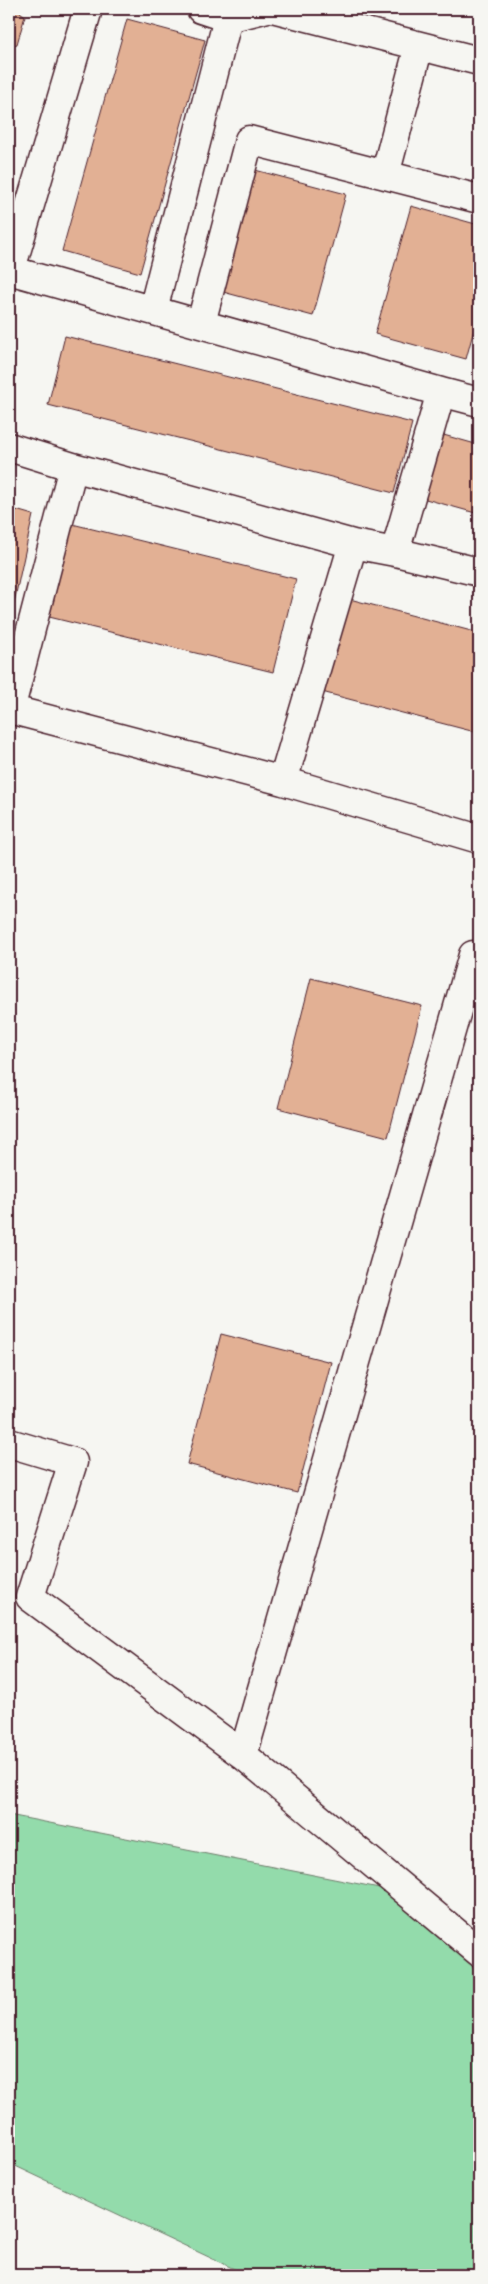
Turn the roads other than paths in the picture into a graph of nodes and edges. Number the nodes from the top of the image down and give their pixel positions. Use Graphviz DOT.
graph roads {
  1 [pos="88,9"];
  2 [pos="201,9"];
  3 [pos="264,9"];
  4 [pos="276,9"];
  5 [pos="228,18"];
  6 [pos="420,46"];
  7 [pos="479,61"];
  8 [pos="385,175"];
  9 [pos="479,199"];
  10 [pos="10,270"];
  11 [pos="154,310"];
  12 [pos="201,323"];
  13 [pos="441,392"];
  14 [pos="479,402"];
  15 [pos="9,448"];
  16 [pos="73,467"];
  17 [pos="353,544"];
  18 [pos="395,552"];
  19 [pos="479,572"];
  20 [pos="9,710"];
  21 [pos="283,781"];
  22 [pos="479,839"];
  23 [pos="473,955"];
  24 [pos="9,1443"];
  25 [pos="243,1755"];
  26 [pos="479,1952"];
  1 -- 10 [label="lane"];
  2 -- 5 [label="lane"];
  3 -- 5 [label="lane"];
  4 -- 6 [label="lane"];
  5 -- 11 [label="lane"];
  6 -- 7 [label="lane"];
  6 -- 8 [label="lane"];
  8 -- 9 [label="lane"];
  8 -- 12 [label="lane"];
  10 -- 11 [label="lane"];
  11 -- 12 [label="lane"];
  12 -- 13 [label="lane"];
  13 -- 14 [label="lane"];
  13 -- 18 [label="lane"];
  15 -- 16 [label="lane"];
  16 -- 17 [label="lane"];
  16 -- 20 [label="lane"];
  17 -- 18 [label="lane"];
  17 -- 21 [label="lane"];
  18 -- 19 [label="lane"];
  20 -- 21 [label="lane"];
  21 -- 22 [label="lane"];
  23 -- 25 [label="lane"];
  24 -- 25 [label="lane"];
  25 -- 26 [label="lane"];
}
